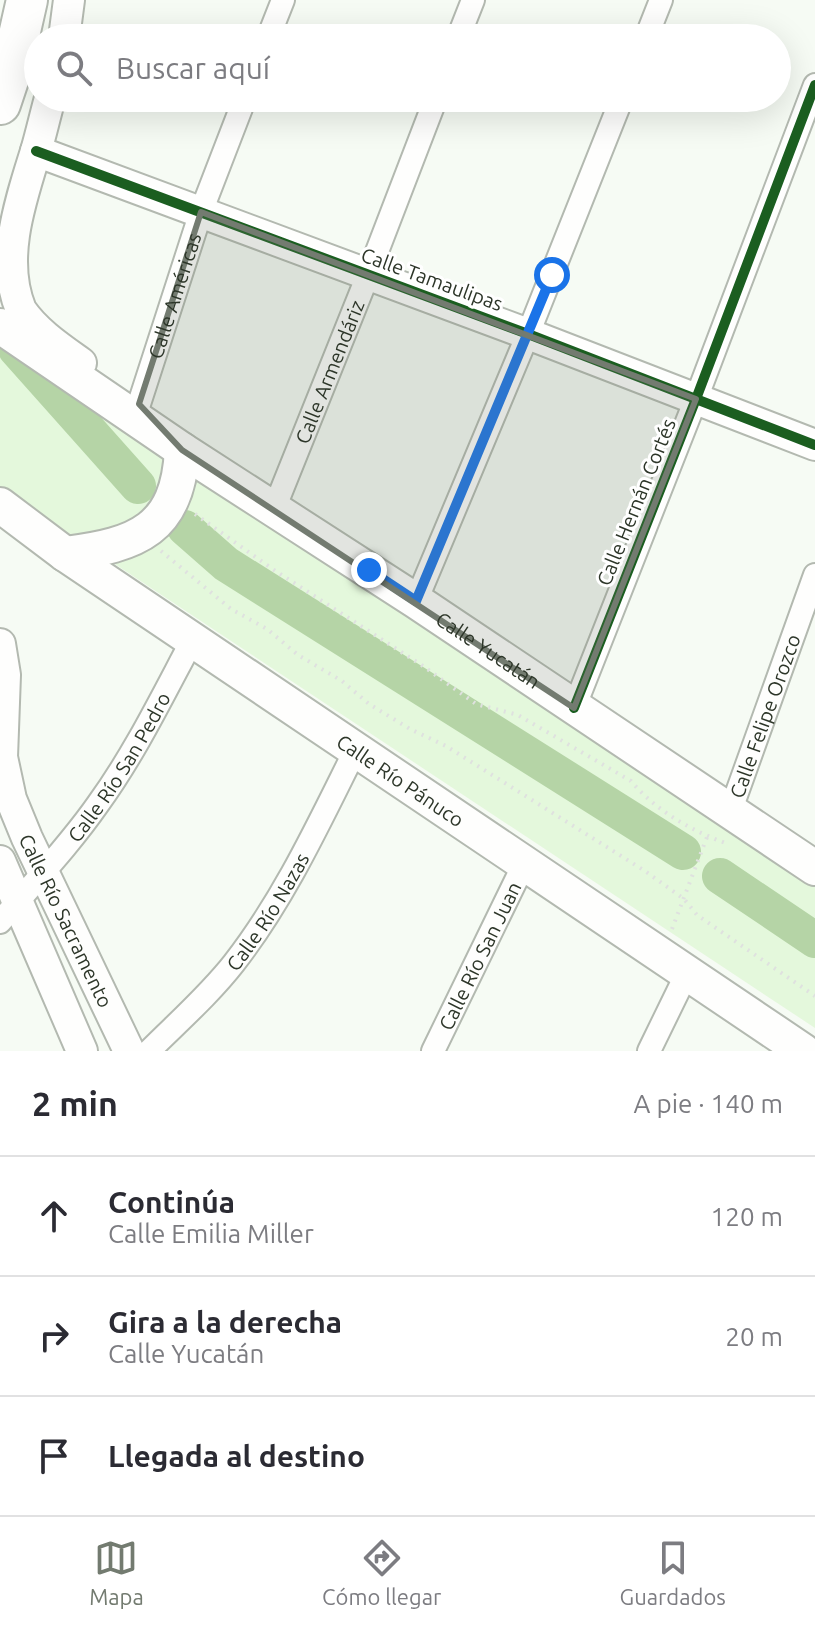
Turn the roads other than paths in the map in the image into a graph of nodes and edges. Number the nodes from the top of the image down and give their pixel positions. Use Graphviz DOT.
graph roads {
  1 [pos="69,0"];
  2 [pos="283,0"];
  3 [pos="473,0"];
  4 [pos="661,0"];
  5 [pos="28,3"];
  6 [pos="66,24"];
  7 [pos="274,24"];
  8 [pos="464,24"];
  9 [pos="652,24"];
  10 [pos="815,85"];
  11 [pos="0,104"];
  12 [pos="46,112"];
  13 [pos="240,112"];
  14 [pos="431,112"];
  15 [pos="616,112"];
  16 [pos="36,151"];
  17 [pos="201,212"];
  18 [pos="368,275"];
  19 [pos="0,326"];
  20 [pos="528,334"];
  21 [pos="696,399"];
  22 [pos="139,404"];
  23 [pos="815,445"];
  24 [pos="182,450"];
  25 [pos="0,505"];
  26 [pos="274,509"];
  27 [pos="65,554"];
  28 [pos="815,575"];
  29 [pos="416,601"];
  30 [pos="193,639"];
  31 [pos="0,644"];
  32 [pos="574,708"];
  33 [pos="355,751"];
  34 [pos="730,812"];
  35 [pos="0,861"];
  36 [pos="525,862"];
  37 [pos="815,868"];
  38 [pos="44,874"];
  39 [pos="9,912"];
  40 [pos="675,963"];
  41 [pos="82,1051"];
  42 [pos="129,1051"];
  43 [pos="149,1051"];
  44 [pos="433,1051"];
  45 [pos="649,1051"];
  46 [pos="803,1051"];
  1 -- 6 [label="street"];
  2 -- 7 [label="street"];
  3 -- 8 [label="street"];
  4 -- 9 [label="street"];
  5 -- 11 [label="highway"];
  10 -- 21 [label="street, Calle Hernán Cortés"];
  12 -- 16 [label="street"];
  13 -- 17 [label="street, Calle Américas"];
  14 -- 18 [label="street, Calle Armendáriz"];
  15 -- 20 [label="street"];
  16 -- 17 [label="street, Calle Tamaulipas"];
  16 -- 22 [label="street"];
  17 -- 18 [label="street, Calle Tamaulipas"];
  17 -- 22 [label="street, Calle Américas"];
  18 -- 20 [label="street, Calle Tamaulipas"];
  18 -- 26 [label="street, Calle Armendáriz"];
  19 -- 24 [label="main road, Calle Yucatán"];
  20 -- 21 [label="street, Calle Tamaulipas"];
  20 -- 29 [label="street"];
  21 -- 23 [label="street, Calle Tamaulipas"];
  21 -- 32 [label="street, Calle Hernán Cortés"];
  22 -- 24 [label="street"];
  24 -- 26 [label="main road, Calle Yucatán"];
  24 -- 27 [label="main road"];
  25 -- 27 [label="main road, Calle Río Pánuco"];
  26 -- 29 [label="main road, Calle Yucatán"];
  27 -- 30 [label="main road, Calle Río Pánuco"];
  28 -- 34 [label="street, Calle Felipe Orozco"];
  29 -- 32 [label="main road, Calle Yucatán"];
  30 -- 33 [label="main road, Calle Río Pánuco"];
  30 -- 38 [label="street, Calle Río San Pedro"];
  31 -- 38 [label="street, Calle Río Sacramento"];
  32 -- 34 [label="main road, Calle Yucatán"];
  33 -- 36 [label="main road, Calle Río Pánuco"];
  33 -- 43 [label="street, Calle Río Nazas"];
  34 -- 37 [label="main road, Calle Yucatán"];
  35 -- 39 [label="street, Calle Río Sacramento"];
  36 -- 40 [label="main road, Calle Río Pánuco"];
  36 -- 44 [label="street, Calle Río San Juan"];
  38 -- 39 [label="street, Calle Río San Pedro"];
  38 -- 42 [label="street, Calle Río Sacramento"];
  39 -- 41 [label="street, Calle Río Sacramento"];
  40 -- 45 [label="street"];
  40 -- 46 [label="main road, Calle Río Pánuco"];
}
